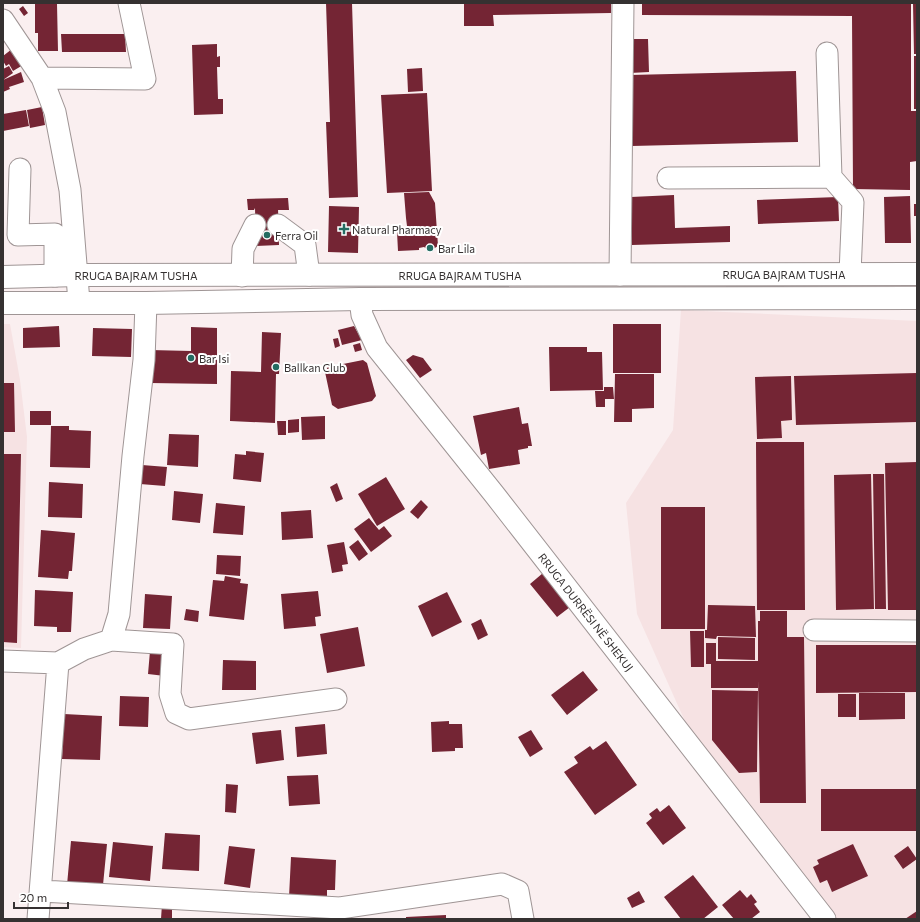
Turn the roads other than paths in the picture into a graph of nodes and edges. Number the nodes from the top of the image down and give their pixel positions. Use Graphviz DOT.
graph roads {
  1 [pos="129,3"];
  2 [pos="623,3"];
  3 [pos="3,20"];
  4 [pos="827,52"];
  5 [pos="42,78"];
  6 [pos="20,169"];
  7 [pos="831,177"];
  8 [pos="668,178"];
  9 [pos="255,225"];
  10 [pos="278,225"];
  11 [pos="850,274"];
  12 [pos="917,274"];
  13 [pos="78,275"];
  14 [pos="309,275"];
  15 [pos="620,275"];
  16 [pos="55,276"];
  17 [pos="242,276"];
  18 [pos="3,277"];
  19 [pos="917,298"];
  20 [pos="360,299"];
  21 [pos="80,302"];
  22 [pos="3,303"];
  23 [pos="146,303"];
  24 [pos="814,630"];
  25 [pos="917,631"];
  26 [pos="111,640"];
  27 [pos="3,661"];
  28 [pos="58,663"];
  29 [pos="336,699"];
  30 [pos="42,891"];
  31 [pos="38,919"];
  32 [pos="523,919"];
  33 [pos="824,919"];
  1 -- 5 [label="street"];
  2 -- 15 [label="street"];
  3 -- 5 [label="street"];
  4 -- 7 [label="street"];
  5 -- 13 [label="street"];
  6 -- 16 [label="street"];
  7 -- 8 [label="street"];
  7 -- 11 [label="street"];
  9 -- 17 [label="street"];
  10 -- 14 [label="street"];
  11 -- 12 [label="main road, RRUGA BAJRAM TUSHA"];
  11 -- 15 [label="main road, RRUGA BAJRAM TUSHA"];
  13 -- 16 [label="main road, RRUGA BAJRAM TUSHA"];
  13 -- 17 [label="main road, RRUGA BAJRAM TUSHA"];
  13 -- 21 [label="street"];
  14 -- 15 [label="main road, RRUGA BAJRAM TUSHA"];
  14 -- 17 [label="main road, RRUGA BAJRAM TUSHA"];
  16 -- 18 [label="main road, RRUGA BAJRAM TUSHA"];
  19 -- 20 [label="main road"];
  20 -- 23 [label="main road"];
  20 -- 33 [label="street, RRUGA DURRËSI NË SHEKUJ"];
  21 -- 22 [label="main road"];
  21 -- 23 [label="main road"];
  23 -- 26 [label="street"];
  24 -- 25 [label="street"];
  26 -- 28 [label="street"];
  26 -- 29 [label="street"];
  27 -- 28 [label="street"];
  28 -- 30 [label="street"];
  30 -- 31 [label="street"];
  30 -- 32 [label="street"];
}
